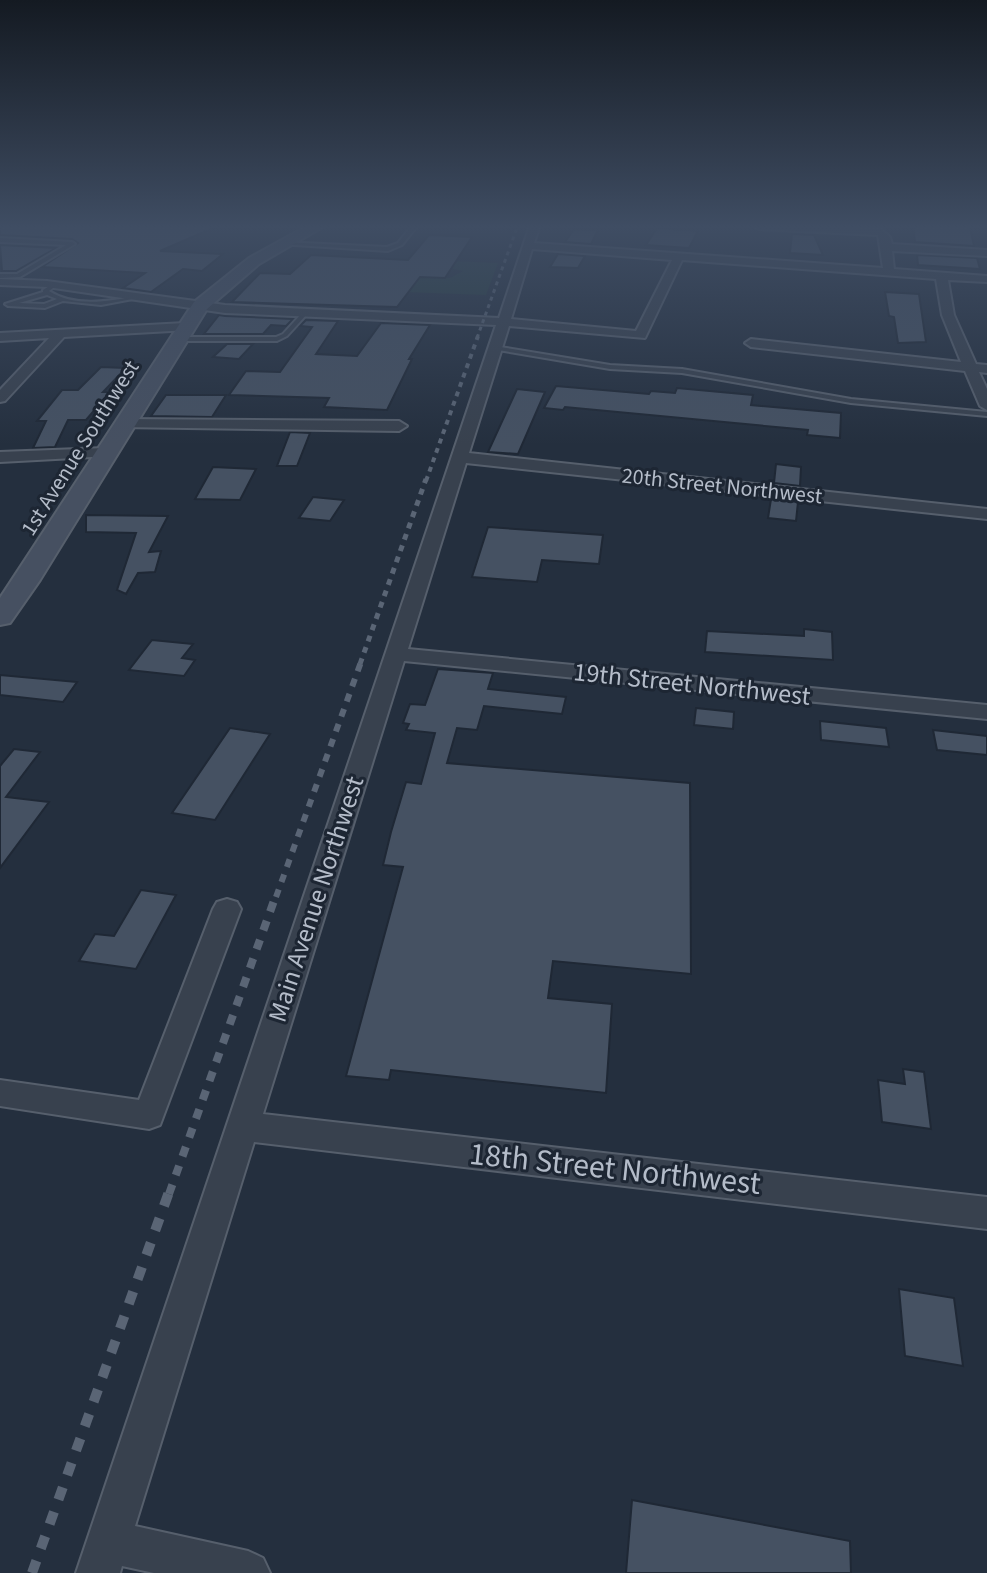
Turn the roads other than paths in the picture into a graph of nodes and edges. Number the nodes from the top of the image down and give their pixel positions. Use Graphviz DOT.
graph roads {
  1 [pos="19,298"];
  2 [pos="132,298"];
  3 [pos="138,298"];
  4 [pos="208,298"];
  5 [pos="504,298"];
  6 [pos="658,298"];
  7 [pos="945,298"];
  8 [pos="61,300"];
  9 [pos="200,306"];
  10 [pos="305,313"];
  11 [pos="494,321"];
  12 [pos="61,333"];
  13 [pos="181,333"];
  14 [pos="0,337"];
  15 [pos="751,343"];
  16 [pos="494,348"];
  17 [pos="968,368"];
  18 [pos="987,369"];
  19 [pos="2,394"];
  20 [pos="985,399"];
  21 [pos="987,414"];
  22 [pos="123,424"];
  23 [pos="399,426"];
  24 [pos="105,453"];
  25 [pos="0,457"];
  26 [pos="458,457"];
  27 [pos="987,514"];
  28 [pos="0,617"];
  29 [pos="397,654"];
  30 [pos="987,712"];
  31 [pos="227,909"];
  32 [pos="0,1093"];
  33 [pos="242,1126"];
  34 [pos="987,1213"];
  35 [pos="103,1557"];
  36 [pos="248,1573"];
  1 -- 8 [label="lane"];
  2 -- 8 [label="lane"];
  3 -- 9 [label="street"];
  4 -- 9 [label="main road, 1st Avenue Southwest"];
  5 -- 11 [label="street, Main Avenue Northwest"];
  6 -- 11 [label="street"];
  7 -- 17 [label="street"];
  9 -- 10 [label="street"];
  9 -- 13 [label="main road, 1st Avenue Southwest"];
  10 -- 11 [label="street"];
  10 -- 13 [label="lane"];
  11 -- 16 [label="street, Main Avenue Northwest"];
  12 -- 13 [label="street"];
  12 -- 14 [label="street"];
  12 -- 19 [label="street"];
  13 -- 22 [label="main road, 1st Avenue Southwest"];
  15 -- 17 [label="street"];
  16 -- 21 [label="lane"];
  16 -- 26 [label="street, Main Avenue Northwest"];
  17 -- 18 [label="street"];
  17 -- 20 [label="street"];
  22 -- 23 [label="street"];
  22 -- 24 [label="main road, 1st Avenue Southwest"];
  24 -- 25 [label="street"];
  24 -- 28 [label="main road, 1st Avenue Southwest"];
  26 -- 27 [label="street, 20th Street Northwest"];
  26 -- 29 [label="street, Main Avenue Northwest"];
  29 -- 30 [label="street, 19th Street Northwest"];
  29 -- 33 [label="street, Main Avenue Northwest"];
  31 -- 32 [label="street"];
  33 -- 34 [label="street, 18th Street Northwest"];
  33 -- 35 [label="street, Main Avenue Northwest"];
  35 -- 36 [label="street"];
}
